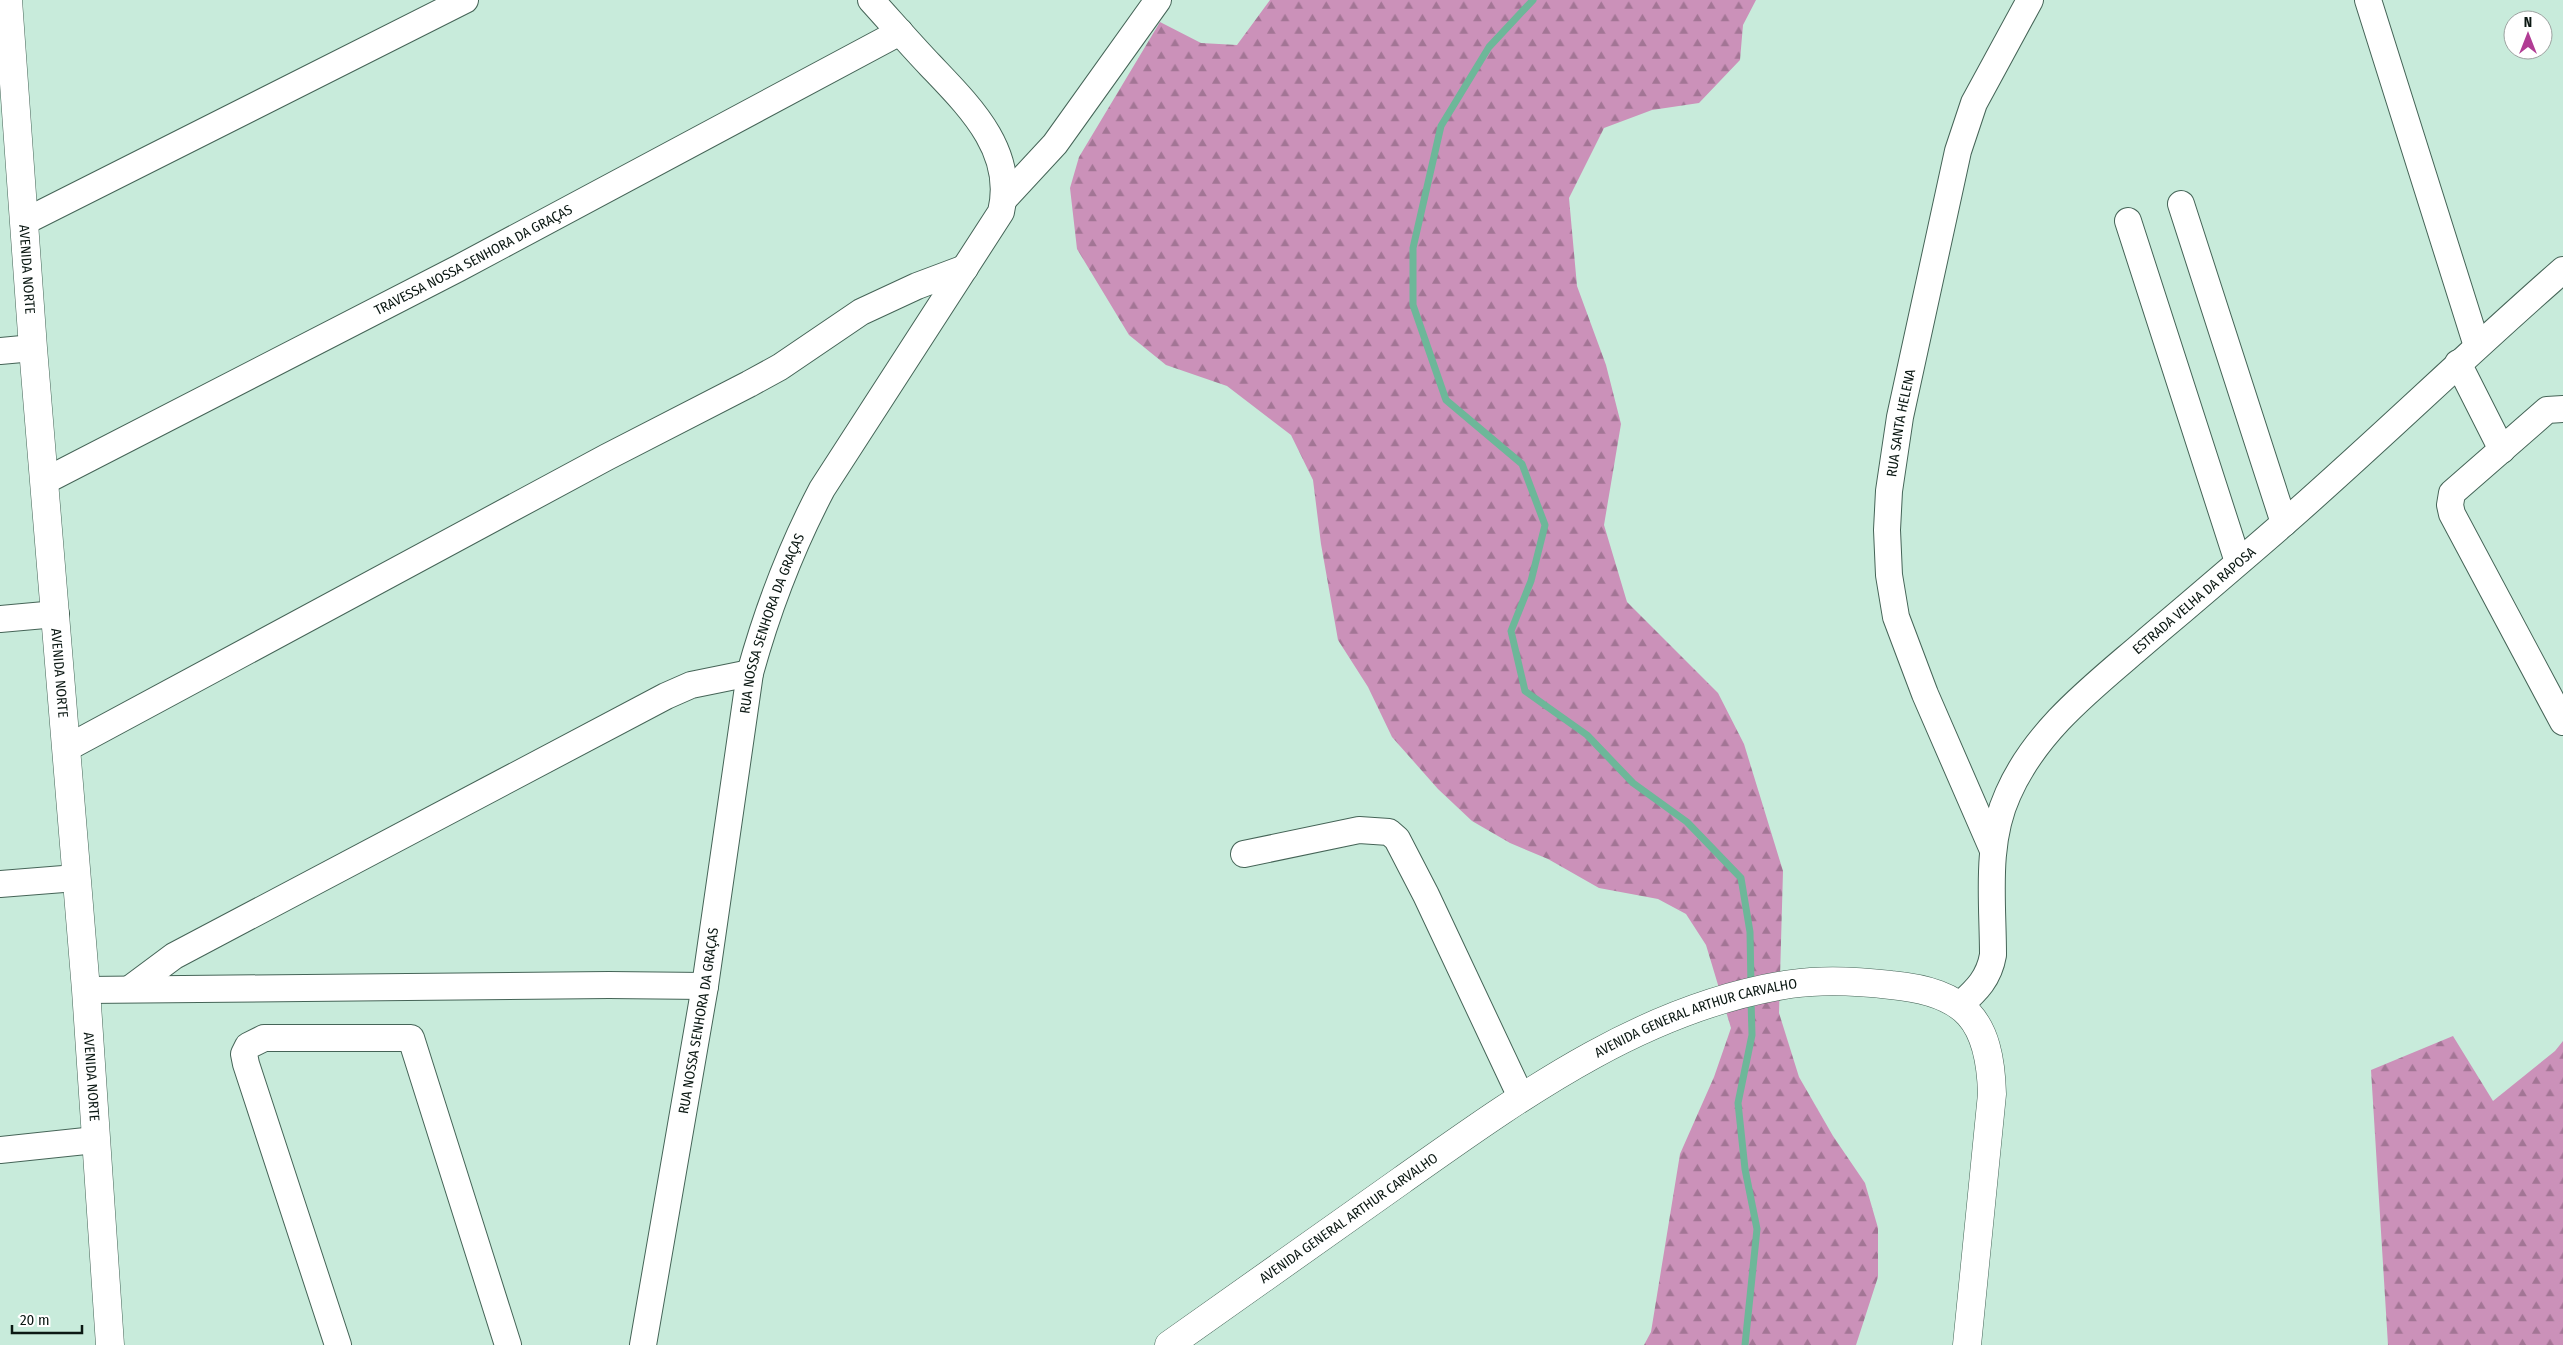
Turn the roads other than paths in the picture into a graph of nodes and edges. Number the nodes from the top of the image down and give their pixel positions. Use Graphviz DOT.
graph roads {
  1 [pos="8,0"];
  2 [pos="465,0"];
  3 [pos="871,0"];
  4 [pos="1158,0"];
  5 [pos="2030,0"];
  6 [pos="2368,0"];
  7 [pos="900,32"];
  8 [pos="7,82"];
  9 [pos="1005,198"];
  10 [pos="2181,204"];
  11 [pos="2128,221"];
  12 [pos="24,222"];
  13 [pos="965,268"];
  14 [pos="2563,270"];
  15 [pos="2477,346"];
  16 [pos="33,348"];
  17 [pos="0,351"];
  18 [pos="2458,363"];
  19 [pos="2563,409"];
  20 [pos="2502,450"];
  21 [pos="45,481"];
  22 [pos="2284,523"];
  23 [pos="2238,562"];
  24 [pos="56,614"];
  25 [pos="0,619"];
  26 [pos="750,673"];
  27 [pos="2563,722"];
  28 [pos="67,748"];
  29 [pos="1992,848"];
  30 [pos="1244,854"];
  31 [pos="76,878"];
  32 [pos="0,884"];
  33 [pos="705,986"];
  34 [pos="131,988"];
  35 [pos="86,990"];
  36 [pos="1960,1005"];
  37 [pos="1521,1097"];
  38 [pos="95,1140"];
  39 [pos="0,1150"];
  40 [pos="110,1345"];
  41 [pos="338,1345"];
  42 [pos="508,1345"];
  43 [pos="643,1345"];
  44 [pos="1168,1345"];
  45 [pos="1967,1345"];
  1 -- 8 [label="main road, AVENIDA NORTE"];
  2 -- 12 [label="street"];
  3 -- 7 [label="street, RUA NOSSA SENHORA DA GRAÇAS"];
  4 -- 9 [label="street"];
  5 -- 29 [label="street, RUA SANTA HELENA"];
  6 -- 15 [label="street"];
  7 -- 9 [label="street, RUA NOSSA SENHORA DA GRAÇAS"];
  7 -- 21 [label="street, TRAVESSA NOSSA SENHORA DA GRAÇAS"];
  8 -- 12 [label="main road, AVENIDA NORTE"];
  9 -- 13 [label="street, RUA NOSSA SENHORA DA GRAÇAS"];
  10 -- 22 [label="street"];
  11 -- 23 [label="street"];
  12 -- 16 [label="main road, AVENIDA NORTE"];
  13 -- 26 [label="street, RUA NOSSA SENHORA DA GRAÇAS"];
  13 -- 28 [label="street"];
  14 -- 15 [label="street, ESTRADA VELHA DA RAPOSA"];
  15 -- 18 [label="street, ESTRADA VELHA DA RAPOSA"];
  16 -- 17 [label="street"];
  16 -- 21 [label="main road, AVENIDA NORTE"];
  18 -- 20 [label="street"];
  18 -- 22 [label="street, ESTRADA VELHA DA RAPOSA"];
  19 -- 20 [label="street"];
  20 -- 27 [label="street"];
  21 -- 24 [label="main road, AVENIDA NORTE"];
  22 -- 23 [label="street, ESTRADA VELHA DA RAPOSA"];
  23 -- 29 [label="street, ESTRADA VELHA DA RAPOSA"];
  24 -- 25 [label="street"];
  24 -- 28 [label="main road, AVENIDA NORTE"];
  26 -- 33 [label="street, RUA NOSSA SENHORA DA GRAÇAS"];
  26 -- 34 [label="street"];
  28 -- 31 [label="main road, AVENIDA NORTE"];
  29 -- 36 [label="street, ESTRADA VELHA DA RAPOSA"];
  30 -- 37 [label="street"];
  31 -- 32 [label="street"];
  31 -- 35 [label="main road, AVENIDA NORTE"];
  33 -- 34 [label="street"];
  33 -- 43 [label="street, RUA NOSSA SENHORA DA GRAÇAS"];
  34 -- 35 [label="street"];
  35 -- 38 [label="main road, AVENIDA NORTE"];
  36 -- 37 [label="main road, AVENIDA GENERAL ARTHUR CARVALHO"];
  36 -- 45 [label="main road, AVENIDA GENERAL ARTHUR CARVALHO"];
  37 -- 44 [label="main road, AVENIDA GENERAL ARTHUR CARVALHO"];
  38 -- 39 [label="street"];
  38 -- 40 [label="main road, AVENIDA NORTE"];
  41 -- 42 [label="street"];
}
